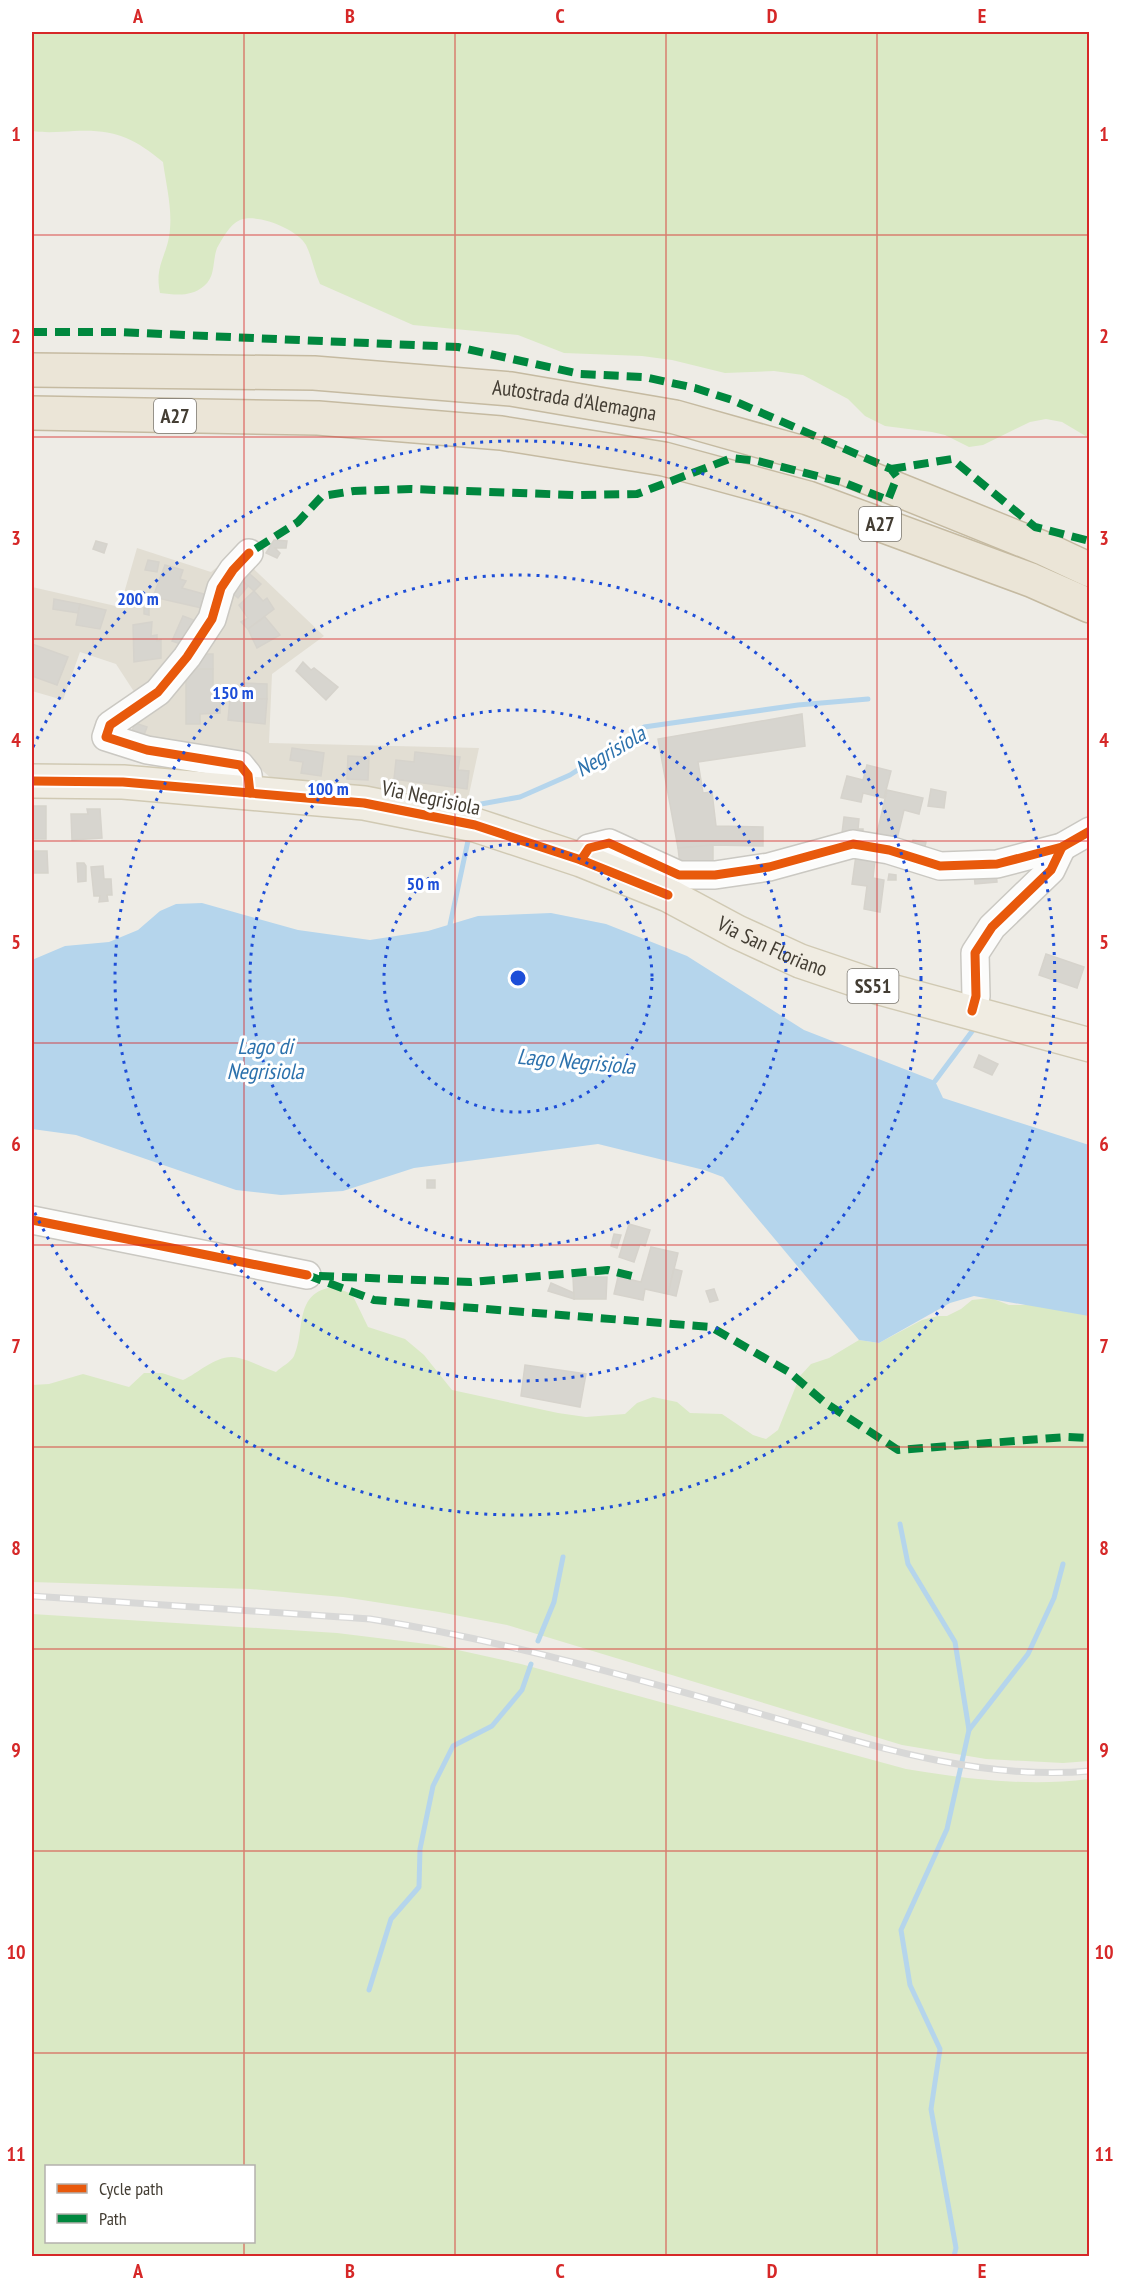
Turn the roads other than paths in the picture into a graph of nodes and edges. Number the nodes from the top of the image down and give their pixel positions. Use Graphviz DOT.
graph roads {
  1 [pos="32,370"];
  2 [pos="32,413"];
  3 [pos="249,553"];
  4 [pos="1089,570"];
  5 [pos="1089,606"];
  6 [pos="32,782"];
  7 [pos="250,793"];
  8 [pos="1089,831"];
  9 [pos="1062,847"];
  10 [pos="581,860"];
  11 [pos="668,895"];
  12 [pos="972,1011"];
  13 [pos="1089,1045"];
  14 [pos="32,1220"];
  15 [pos="307,1275"];
  1 -- 4 [label="highway, Autostrada d'Alemagna / A27"];
  2 -- 5 [label="highway, Autostrada d'Alemagna / A27"];
  3 -- 7 [label="street"];
  6 -- 7 [label="main road, Via Negrisiola / SS51"];
  7 -- 10 [label="main road, Via Negrisiola / SS51"];
  8 -- 9 [label="street"];
  9 -- 10 [label="street"];
  9 -- 12 [label="street"];
  10 -- 11 [label="main road, Via Negrisiola / SS51"];
  11 -- 12 [label="main road, Via San Floriano / SS51"];
  12 -- 13 [label="main road, Via San Floriano / SS51"];
  14 -- 15 [label="street"];
}
